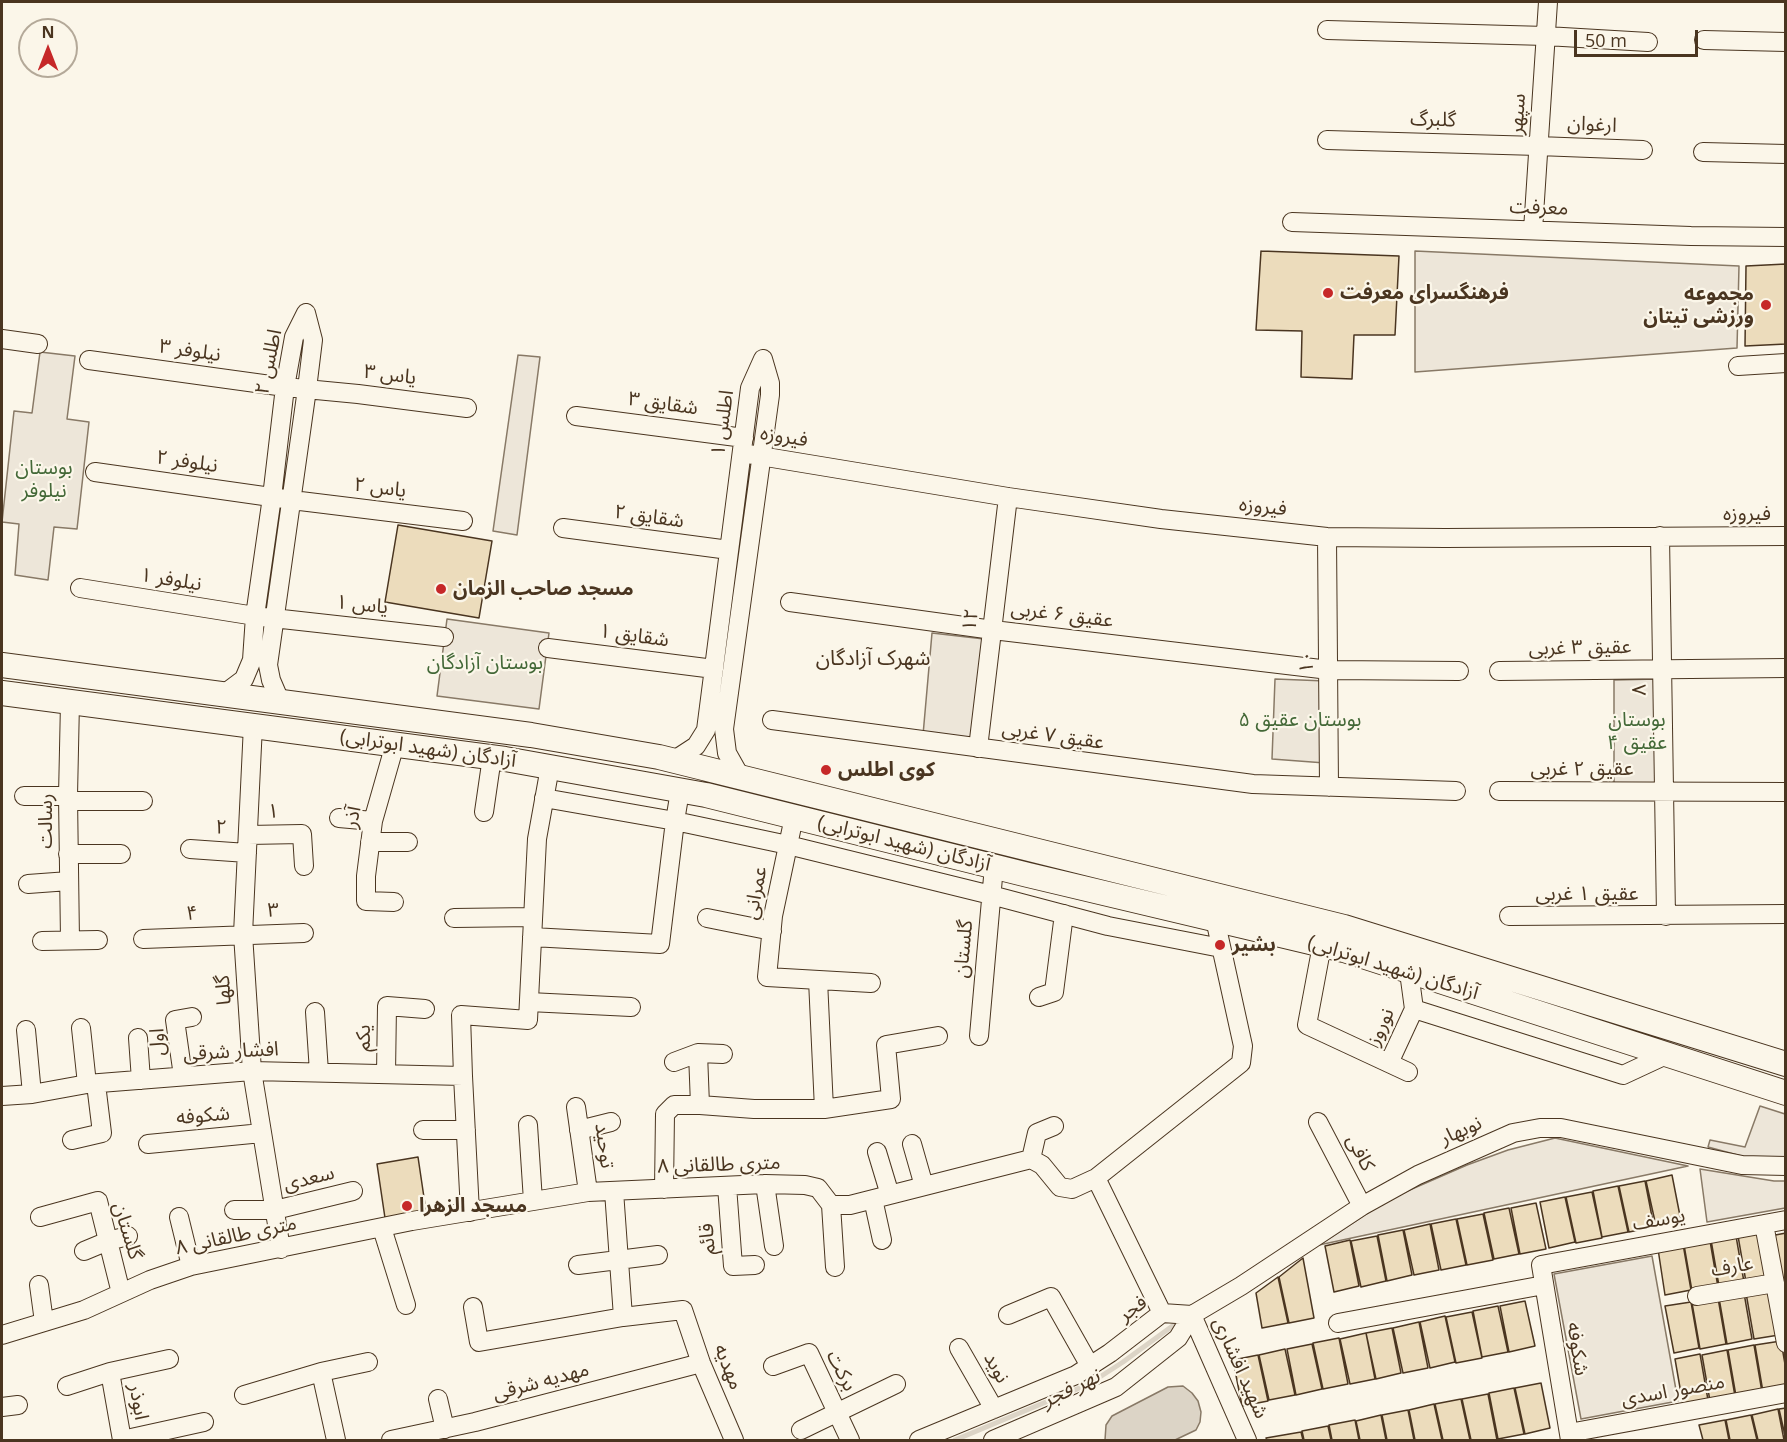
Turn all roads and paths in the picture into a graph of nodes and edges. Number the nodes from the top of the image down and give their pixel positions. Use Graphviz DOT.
graph roads {
  1 [pos="1548,2"];
  2 [pos="1327,30"];
  3 [pos="1546,36"];
  4 [pos="1704,40"];
  5 [pos="1648,42"];
  6 [pos="1785,42"];
  7 [pos="1327,140"];
  8 [pos="1539,146"];
  9 [pos="1642,150"];
  10 [pos="1703,152"];
  11 [pos="1785,154"];
  12 [pos="1292,222"];
  13 [pos="1533,230"];
  14 [pos="1785,237"];
  15 [pos="2,339"];
  16 [pos="38,344"];
  17 [pos="89,360"];
  18 [pos="1785,363"];
  19 [pos="1738,366"];
  20 [pos="285,387"];
  21 [pos="307,389"];
  22 [pos="467,408"];
  23 [pos="576,416"];
  24 [pos="743,445"];
  25 [pos="761,456"];
  26 [pos="95,472"];
  27 [pos="272,497"];
  28 [pos="1008,497"];
  29 [pos="292,500"];
  30 [pos="464,521"];
  31 [pos="563,528"];
  32 [pos="1660,536"];
  33 [pos="1785,536"];
  34 [pos="1327,537"];
  35 [pos="729,550"];
  36 [pos="80,588"];
  37 [pos="790,602"];
  38 [pos="255,616"];
  39 [pos="275,618"];
  40 [pos="993,630"];
  41 [pos="444,637"];
  42 [pos="548,648"];
  43 [pos="2,665"];
  44 [pos="1785,668"];
  45 [pos="714,669"];
  46 [pos="1662,669"];
  47 [pos="1329,670"];
  48 [pos="1459,671"];
  49 [pos="1499,671"];
  50 [pos="2,693"];
  51 [pos="224,694"];
  52 [pos="280,701"];
  53 [pos="70,702"];
  54 [pos="772,720"];
  55 [pos="253,725"];
  56 [pos="508,732"];
  57 [pos="395,744"];
  58 [pos="978,748"];
  59 [pos="499,758"];
  60 [pos="673,761"];
  61 [pos="550,767"];
  62 [pos="741,778"];
  63 [pos="1329,787"];
  64 [pos="680,791"];
  65 [pos="1456,791"];
  66 [pos="1499,791"];
  67 [pos="1664,791"];
  68 [pos="1785,792"];
  69 [pos="24,796"];
  70 [pos="68,798"];
  71 [pos="544,798"];
  72 [pos="143,801"];
  73 [pos="484,812"];
  74 [pos="794,817"];
  75 [pos="339,818"];
  76 [pos="374,821"];
  77 [pos="675,821"];
  78 [pos="370,842"];
  79 [pos="408,842"];
  80 [pos="248,844"];
  81 [pos="788,845"];
  82 [pos="190,849"];
  83 [pos="68,854"];
  84 [pos="121,854"];
  85 [pos="304,866"];
  86 [pos="994,866"];
  87 [pos="69,881"];
  88 [pos="28,884"];
  89 [pos="991,895"];
  90 [pos="394,902"];
  91 [pos="1064,914"];
  92 [pos="1785,914"];
  93 [pos="1509,916"];
  94 [pos="1666,916"];
  95 [pos="533,917"];
  96 [pos="454,918"];
  97 [pos="707,918"];
  98 [pos="1215,919"];
  99 [pos="772,931"];
  100 [pos="304,933"];
  101 [pos="243,934"];
  102 [pos="532,937"];
  103 [pos="143,939"];
  104 [pos="70,940"];
  105 [pos="98,940"];
  106 [pos="42,941"];
  107 [pos="1322,945"];
  108 [pos="1221,948"];
  109 [pos="1409,972"];
  110 [pos="818,981"];
  111 [pos="871,983"];
  112 [pos="1039,997"];
  113 [pos="529,1002"];
  114 [pos="631,1006"];
  115 [pos="426,1009"];
  116 [pos="1414,1009"];
  117 [pos="315,1012"];
  118 [pos="192,1017"];
  119 [pos="81,1028"];
  120 [pos="26,1030"];
  121 [pos="938,1036"];
  122 [pos="979,1036"];
  123 [pos="138,1038"];
  124 [pos="698,1053"];
  125 [pos="723,1054"];
  126 [pos="1666,1054"];
  127 [pos="674,1062"];
  128 [pos="1389,1063"];
  129 [pos="1785,1064"];
  130 [pos="252,1071"];
  131 [pos="319,1072"];
  132 [pos="1407,1072"];
  133 [pos="386,1074"];
  134 [pos="183,1076"];
  135 [pos="463,1076"];
  136 [pos="141,1080"];
  137 [pos="91,1084"];
  138 [pos="1785,1093"];
  139 [pos="32,1094"];
  140 [pos="2,1096"];
  141 [pos="700,1105"];
  142 [pos="576,1107"];
  143 [pos="824,1109"];
  144 [pos="611,1122"];
  145 [pos="1318,1122"];
  146 [pos="528,1125"];
  147 [pos="1054,1126"];
  148 [pos="423,1130"];
  149 [pos="466,1130"];
  150 [pos="579,1130"];
  151 [pos="262,1133"];
  152 [pos="72,1140"];
  153 [pos="148,1144"];
  154 [pos="912,1144"];
  155 [pos="878,1152"];
  156 [pos="1031,1159"];
  157 [pos="1785,1166"];
  158 [pos="1096,1178"];
  159 [pos="765,1184"];
  160 [pos="727,1186"];
  161 [pos="924,1186"];
  162 [pos="664,1189"];
  163 [pos="353,1191"];
  164 [pos="614,1191"];
  165 [pos="588,1192"];
  166 [pos="882,1197"];
  167 [pos="533,1201"];
  168 [pos="831,1205"];
  169 [pos="1362,1206"];
  170 [pos="234,1210"];
  171 [pos="275,1210"];
  172 [pos="470,1212"];
  173 [pos="40,1217"];
  174 [pos="179,1217"];
  175 [pos="1785,1220"];
  176 [pos="1764,1224"];
  177 [pos="382,1228"];
  178 [pos="128,1236"];
  179 [pos="108,1240"];
  180 [pos="882,1240"];
  181 [pos="774,1246"];
  182 [pos="281,1249"];
  183 [pos="84,1251"];
  184 [pos="658,1255"];
  185 [pos="619,1260"];
  186 [pos="579,1265"];
  187 [pos="755,1265"];
  188 [pos="1541,1265"];
  189 [pos="191,1266"];
  190 [pos="835,1267"];
  191 [pos="1775,1283"];
  192 [pos="39,1285"];
  193 [pos="1544,1286"];
  194 [pos="121,1293"];
  195 [pos="1697,1296"];
  196 [pos="406,1305"];
  197 [pos="473,1307"];
  198 [pos="1162,1313"];
  199 [pos="1008,1315"];
  200 [pos="1192,1315"];
  201 [pos="623,1317"];
  202 [pos="44,1322"];
  203 [pos="1338,1323"];
  204 [pos="2,1333"];
  205 [pos="1785,1343"];
  206 [pos="960,1348"];
  207 [pos="169,1359"];
  208 [pos="368,1362"];
  209 [pos="701,1363"];
  210 [pos="773,1366"];
  211 [pos="1090,1366"];
  212 [pos="110,1372"];
  213 [pos="321,1372"];
  214 [pos="896,1384"];
  215 [pos="68,1386"];
  216 [pos="1785,1394"];
  217 [pos="244,1395"];
  218 [pos="438,1399"];
  219 [pos="994,1409"];
  220 [pos="837,1412"];
  221 [pos="204,1422"];
  222 [pos="445,1429"];
  223 [pos="801,1430"];
  224 [pos="1569,1437"];
  225 [pos="122,1440"];
  226 [pos="336,1440"];
  227 [pos="391,1440"];
  228 [pos="734,1440"];
  229 [pos="850,1440"];
  230 [pos="919,1440"];
  231 [pos="993,1440"];
  232 [pos="1247,1440"];
  1 -- 3 [label="street, سپهر"];
  2 -- 3 [label="street"];
  3 -- 5 [label="street"];
  3 -- 8 [label="street, سپهر"];
  4 -- 6 [label="street"];
  7 -- 8 [label="street, گلبرگ"];
  8 -- 9 [label="street, ارغوان"];
  8 -- 13 [label="street, سپهر"];
  10 -- 11 [label="street"];
  12 -- 13 [label="street, معرفت"];
  13 -- 14 [label="street, معرفت"];
  15 -- 16 [label="street"];
  17 -- 20 [label="street, نیلوفر ۳"];
  18 -- 19 [label="street"];
  20 -- 21 [label="street, نیلوفر ۳"];
  20 -- 21 [label="street, اطلس ۲"];
  20 -- 27 [label="street, اطلس ۲"];
  21 -- 22 [label="street, یاس ۳"];
  21 -- 29 [label="street, اطلس ۲"];
  23 -- 24 [label="street, شقایق ۳"];
  24 -- 25 [label="street, فیروزه"];
  24 -- 25 [label="street, اطلس ۱"];
  24 -- 35 [label="street, اطلس ۱"];
  25 -- 28 [label="street, فیروزه"];
  25 -- 62 [label="street, اطلس ۱"];
  26 -- 27 [label="street, نیلوفر ۲"];
  27 -- 29 [label="street, نیلوفر ۲"];
  27 -- 38 [label="street, اطلس ۲"];
  28 -- 34 [label="street, فیروزه"];
  28 -- 40 [label="street, ۱۲"];
  29 -- 30 [label="street, یاس ۲"];
  29 -- 39 [label="street, اطلس ۲"];
  31 -- 35 [label="street, شقایق ۲"];
  32 -- 33 [label="street, فیروزه"];
  32 -- 34 [label="street, فیروزه"];
  32 -- 46 [label="street, ۸"];
  34 -- 47 [label="street, ۱۰"];
  35 -- 45 [label="street, اطلس ۱"];
  36 -- 38 [label="street, نیلوفر ۱"];
  37 -- 40 [label="street, عقیق ۶ غربی"];
  38 -- 39 [label="street, نیلوفر ۱"];
  38 -- 51 [label="street, اطلس ۲"];
  39 -- 41 [label="street, یاس ۱"];
  39 -- 52 [label="street, اطلس ۲"];
  40 -- 47 [label="street, عقیق ۶ غربی"];
  40 -- 58 [label="street, ۱۲"];
  42 -- 45 [label="street, شقایق ۱"];
  43 -- 51 [label="main road, آزادگان (شهید ابوترابی)"];
  44 -- 46 [label="street, عقیق ۳ غربی"];
  45 -- 60 [label="street, اطلس ۱"];
  46 -- 49 [label="street, عقیق ۳ غربی"];
  46 -- 67 [label="street, ۸"];
  47 -- 48 [label="street, عقیق ۶ غربی"];
  47 -- 63 [label="street, ۱۰"];
  50 -- 53 [label="main road, آزادگان (شهید ابوترابی)"];
  51 -- 52 [label="main road, آزادگان (شهید ابوترابی)"];
  52 -- 56 [label="main road, آزادگان (شهید ابوترابی)"];
  53 -- 55 [label="main road, آزادگان (شهید ابوترابی)"];
  53 -- 70 [label="street, رسالت"];
  54 -- 58 [label="street, عقیق ۷ غربی"];
  55 -- 57 [label="main road, آزادگان (شهید ابوترابی)"];
  55 -- 80 [label="street, گلها"];
  56 -- 59 [label="main road"];
  56 -- 60 [label="main road, آزادگان (شهید ابوترابی)"];
  57 -- 59 [label="main road, آزادگان (شهید ابوترابی)"];
  57 -- 76 [label="street, آذر"];
  58 -- 63 [label="street, عقیق ۷ غربی"];
  59 -- 61 [label="main road, آزادگان (شهید ابوترابی)"];
  59 -- 73 [label="street"];
  60 -- 62 [label="main road, آزادگان (شهید ابوترابی)"];
  61 -- 64 [label="main road, آزادگان (شهید ابوترابی)"];
  61 -- 71 [label="street"];
  62 -- 129 [label="main road, آزادگان (شهید ابوترابی)"];
  63 -- 65 [label="street, عقیق ۷ غربی"];
  64 -- 74 [label="main road, آزادگان (شهید ابوترابی)"];
  64 -- 77 [label="street"];
  66 -- 67 [label="street, عقیق ۲ غربی"];
  67 -- 68 [label="street, عقیق ۲ غربی"];
  67 -- 94 [label="street, ۸"];
  69 -- 70 [label="street"];
  70 -- 72 [label="street"];
  70 -- 83 [label="street, رسالت"];
  71 -- 77 [label="street"];
  71 -- 95 [label="street"];
  74 -- 81 [label="street, عمرانی"];
  74 -- 86 [label="main road, آزادگان (شهید ابوترابی)"];
  75 -- 76 [label="street"];
  76 -- 78 [label="street, آذر"];
  77 -- 81 [label="street"];
  77 -- 102 [label="street"];
  78 -- 79 [label="street"];
  78 -- 90 [label="street, آذر"];
  80 -- 82 [label="street, ۲"];
  80 -- 85 [label="street, ۱"];
  80 -- 101 [label="street, گلها"];
  81 -- 89 [label="street"];
  81 -- 99 [label="street, عمرانی"];
  83 -- 84 [label="street"];
  83 -- 87 [label="street, رسالت"];
  86 -- 89 [label="street, گلستان"];
  86 -- 98 [label="main road, آزادگان (شهید ابوترابی)"];
  87 -- 88 [label="street"];
  87 -- 104 [label="street, رسالت"];
  89 -- 91 [label="street"];
  89 -- 122 [label="street, گلستان"];
  91 -- 108 [label="street"];
  91 -- 112 [label="street"];
  92 -- 94 [label="street, عقیق ۱ غربی"];
  93 -- 94 [label="street, عقیق ۱ غربی"];
  95 -- 96 [label="street"];
  95 -- 102 [label="street"];
  97 -- 99 [label="street"];
  98 -- 107 [label="main road, آزادگان (شهید ابوترابی)"];
  98 -- 108 [label="street"];
  99 -- 110 [label="street, عمرانی"];
  100 -- 101 [label="street, ۳"];
  101 -- 103 [label="street, ۴"];
  101 -- 130 [label="street, گلها"];
  102 -- 113 [label="street"];
  104 -- 105 [label="street"];
  104 -- 106 [label="street"];
  107 -- 109 [label="main road, آزادگان (شهید ابوترابی)"];
  107 -- 128 [label="street"];
  108 -- 158 [label="street"];
  109 -- 116 [label="street"];
  109 -- 126 [label="main road, آزادگان (شهید ابوترابی)"];
  110 -- 111 [label="street"];
  110 -- 143 [label="street"];
  113 -- 114 [label="street"];
  113 -- 135 [label="street"];
  115 -- 133 [label="street, یکم"];
  116 -- 126 [label="street"];
  116 -- 128 [label="street, نوروز"];
  117 -- 131 [label="street"];
  118 -- 134 [label="street, اول"];
  119 -- 137 [label="street"];
  120 -- 139 [label="street"];
  121 -- 143 [label="street"];
  123 -- 136 [label="street"];
  124 -- 125 [label="street"];
  124 -- 127 [label="street"];
  124 -- 141 [label="street"];
  126 -- 138 [label="main road, آزادگان (شهید ابوترابی)"];
  128 -- 132 [label="street"];
  130 -- 131 [label="street, افشار شرقی"];
  130 -- 134 [label="street, افشار شرقی"];
  130 -- 151 [label="street, گلها"];
  131 -- 133 [label="street, افشار شرقی"];
  133 -- 135 [label="street, افشار شرقی"];
  134 -- 136 [label="street, افشار شرقی"];
  135 -- 149 [label="street"];
  136 -- 137 [label="street, افشار شرقی"];
  137 -- 139 [label="street, افشار شرقی"];
  137 -- 152 [label="street"];
  139 -- 140 [label="street, افشار شرقی"];
  141 -- 143 [label="street"];
  141 -- 162 [label="street"];
  142 -- 150 [label="street, توحید"];
  144 -- 150 [label="street"];
  145 -- 169 [label="street, کافی"];
  146 -- 167 [label="street"];
  147 -- 156 [label="street"];
  148 -- 149 [label="street"];
  149 -- 172 [label="street"];
  150 -- 165 [label="street, توحید"];
  151 -- 153 [label="street, شکوفه"];
  151 -- 171 [label="street, گلها"];
  154 -- 161 [label="street"];
  155 -- 166 [label="street"];
  156 -- 158 [label="street"];
  156 -- 161 [label="street"];
  157 -- 169 [label="street, نوبهار"];
  158 -- 198 [label="street"];
  159 -- 160 [label="street, ۸ متری طالقانی"];
  159 -- 168 [label="street, ۸ متری طالقانی"];
  159 -- 181 [label="street"];
  160 -- 162 [label="street, ۸ متری طالقانی"];
  160 -- 187 [label="street, قائم"];
  161 -- 166 [label="street"];
  162 -- 164 [label="street, ۸ متری طالقانی"];
  163 -- 171 [label="street, سعدی"];
  164 -- 165 [label="street, ۸ متری طالقانی"];
  164 -- 185 [label="street"];
  165 -- 167 [label="street, ۸ متری طالقانی"];
  166 -- 168 [label="street"];
  166 -- 180 [label="street"];
  167 -- 172 [label="street, ۸ متری طالقانی"];
  168 -- 190 [label="street"];
  169 -- 200 [label="street, نوبهار"];
  170 -- 171 [label="street, سعدی"];
  171 -- 182 [label="street, گلها"];
  172 -- 177 [label="street, ۸ متری طالقانی"];
  173 -- 179 [label="street, گلستان"];
  174 -- 189 [label="street"];
  175 -- 176 [label="street, یوسف"];
  176 -- 188 [label="street, یوسف"];
  176 -- 191 [label="street"];
  177 -- 182 [label="street, ۸ متری طالقانی"];
  177 -- 196 [label="street"];
  178 -- 179 [label="street"];
  179 -- 183 [label="street"];
  179 -- 194 [label="street, گلستان"];
  182 -- 189 [label="street, ۸ متری طالقانی"];
  184 -- 185 [label="street"];
  185 -- 186 [label="street"];
  185 -- 201 [label="street"];
  188 -- 193 [label="street, شکوفه"];
  189 -- 194 [label="street, ۸ متری طالقانی"];
  191 -- 195 [label="street, عارف"];
  191 -- 205 [label="street"];
  192 -- 202 [label="street"];
  193 -- 203 [label="street"];
  193 -- 224 [label="street, شکوفه"];
  194 -- 202 [label="street, ۸ متری طالقانی"];
  197 -- 201 [label="street"];
  198 -- 200 [label="street, فجر"];
  198 -- 211 [label="street, فجر"];
  199 -- 211 [label="street"];
  200 -- 231 [label="street"];
  200 -- 232 [label="street, شهید افشاری"];
  201 -- 209 [label="street, مهدیه"];
  202 -- 204 [label="street, ۸ متری طالقانی"];
  206 -- 219 [label="street, نوید"];
  207 -- 212 [label="street"];
  208 -- 213 [label="street"];
  209 -- 222 [label="street, مهدیه شرقی"];
  209 -- 228 [label="street, مهدیه"];
  210 -- 220 [label="street, برکت"];
  211 -- 219 [label="street, فجر"];
  212 -- 215 [label="street"];
  212 -- 225 [label="street, ابوذر"];
  213 -- 217 [label="street"];
  213 -- 226 [label="street"];
  214 -- 220 [label="street"];
  216 -- 224 [label="street, منصور اسدی"];
  218 -- 222 [label="street"];
  219 -- 230 [label="street, فجر"];
  220 -- 223 [label="street"];
  220 -- 229 [label="street, برکت"];
  221 -- 225 [label="street"];
  222 -- 227 [label="street, مهدیه شرقی"];
}
